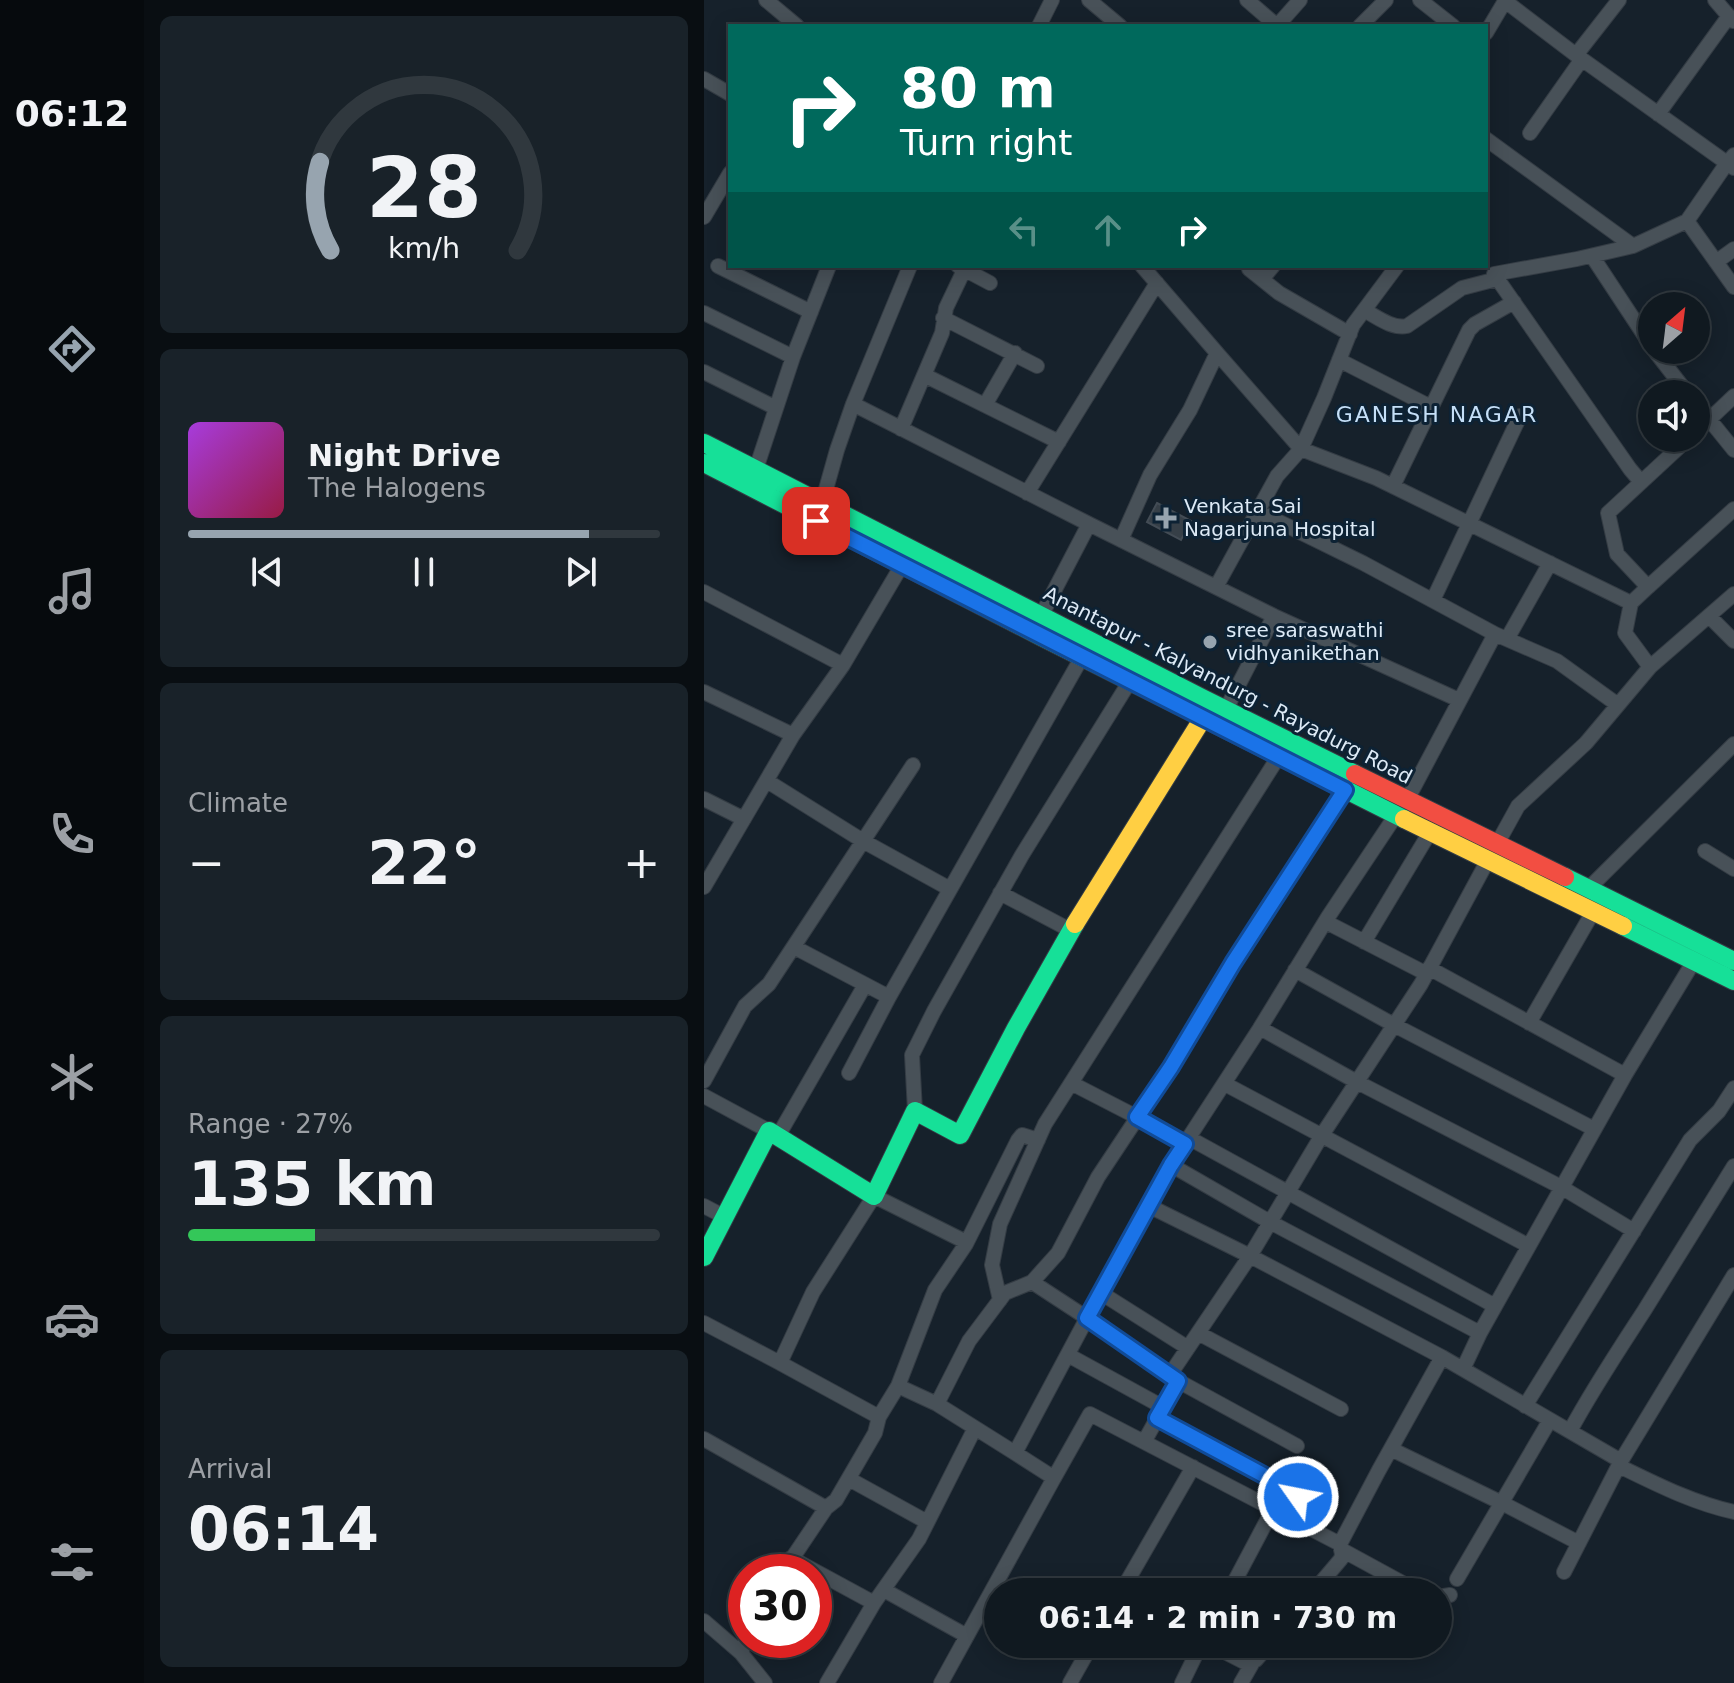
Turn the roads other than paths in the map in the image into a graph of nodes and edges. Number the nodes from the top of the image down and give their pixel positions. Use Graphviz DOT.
graph roads {
  1 [pos="766,0"];
  2 [pos="1052,0"];
  3 [pos="1089,0"];
  4 [pos="1247,0"];
  5 [pos="1300,0"];
  6 [pos="1386,0"];
  7 [pos="1420,0"];
  8 [pos="1619,0"];
  9 [pos="1715,0"];
  10 [pos="1512,2"];
  11 [pos="1731,19"];
  12 [pos="795,24"];
  13 [pos="1040,24"];
  14 [pos="1118,24"];
  15 [pos="1277,24"];
  16 [pos="1279,24"];
  17 [pos="1362,24"];
  18 [pos="1447,24"];
  19 [pos="1488,30"];
  20 [pos="1579,57"];
  21 [pos="704,79"];
  22 [pos="728,93"];
  23 [pos="1658,114"];
  24 [pos="1530,133"];
  25 [pos="1488,140"];
  26 [pos="1732,162"];
  27 [pos="728,176"];
  28 [pos="704,217"];
  29 [pos="1687,221"];
  30 [pos="1633,246"];
  31 [pos="1734,249"];
  32 [pos="1592,256"];
  33 [pos="1716,262"];
  34 [pos="718,266"];
  35 [pos="827,268"];
  36 [pos="909,268"];
  37 [pos="963,268"];
  38 [pos="965,268"];
  39 [pos="1144,268"];
  40 [pos="1271,268"];
  41 [pos="1396,268"];
  42 [pos="1249,269"];
  43 [pos="1262,279"];
  44 [pos="1497,279"];
  45 [pos="990,283"];
  46 [pos="1157,283"];
  47 [pos="1734,287"];
  48 [pos="1514,302"];
  49 [pos="1364,310"];
  50 [pos="811,312"];
  51 [pos="704,313"];
  52 [pos="943,318"];
  53 [pos="1638,325"];
  54 [pos="1350,334"];
  55 [pos="1015,353"];
  56 [pos="1217,353"];
  57 [pos="793,357"];
  58 [pos="1339,360"];
  59 [pos="1665,364"];
  60 [pos="1037,366"];
  61 [pos="704,372"];
  62 [pos="924,375"];
  63 [pos="1677,380"];
  64 [pos="1734,396"];
  65 [pos="853,404"];
  66 [pos="985,405"];
  67 [pos="1431,407"];
  68 [pos="776,408"];
  69 [pos="1520,416"];
  70 [pos="1710,418"];
  71 [pos="1710,420"];
  72 [pos="901,429"];
  73 [pos="1059,442"];
  74 [pos="704,443"];
  75 [pos="1301,449"];
  76 [pos="1734,450"];
  77 [pos="1674,452"];
  78 [pos="704,463"];
  79 [pos="756,469"];
  80 [pos="1641,482"];
  81 [pos="1393,486"];
  82 [pos="1027,493"];
  83 [pos="1734,509"];
  84 [pos="1257,511"];
  85 [pos="820,512"];
  86 [pos="1089,524"];
  87 [pos="1469,525"];
  88 [pos="1121,540"];
  89 [pos="1550,563"];
  90 [pos="902,565"];
  91 [pos="1216,587"];
  92 [pos="1648,587"];
  93 [pos="704,592"];
  94 [pos="1734,594"];
  95 [pos="1433,600"];
  96 [pos="1631,603"];
  97 [pos="1041,616"];
  98 [pos="1274,616"];
  99 [pos="1709,616"];
  100 [pos="1501,636"];
  101 [pos="1734,641"];
  102 [pos="1082,657"];
  103 [pos="843,665"];
  104 [pos="1650,667"];
  105 [pos="1130,681"];
  106 [pos="704,692"];
  107 [pos="1459,700"];
  108 [pos="1618,705"];
  109 [pos="1216,718"];
  110 [pos="793,735"];
  111 [pos="1734,744"];
  112 [pos="1279,756"];
  113 [pos="913,765"];
  114 [pos="767,781"];
  115 [pos="1345,790"];
  116 [pos="704,799"];
  117 [pos="1401,807"];
  118 [pos="744,819"];
  119 [pos="1430,832"];
  120 [pos="863,841"];
  121 [pos="1705,851"];
  122 [pos="1492,852"];
  123 [pos="1734,869"];
  124 [pos="704,887"];
  125 [pos="950,889"];
  126 [pos="1588,889"];
  127 [pos="1000,893"];
  128 [pos="1593,912"];
  129 [pos="1326,922"];
  130 [pos="1072,931"];
  131 [pos="1364,942"];
  132 [pos="794,947"];
  133 [pos="1694,961"];
  134 [pos="1734,961"];
  135 [pos="1295,970"];
  136 [pos="1428,971"];
  137 [pos="1734,981"];
  138 [pos="865,985"];
  139 [pos="889,997"];
  140 [pos="1529,1023"];
  141 [pos="1394,1025"];
  142 [pos="1260,1028"];
  143 [pos="849,1073"];
  144 [pos="1625,1075"];
  145 [pos="704,1081"];
  146 [pos="1357,1082"];
  147 [pos="1071,1083"];
  148 [pos="1225,1084"];
  149 [pos="1734,1088"];
  150 [pos="704,1096"];
  151 [pos="915,1111"];
  152 [pos="1137,1117"];
  153 [pos="1594,1129"];
  154 [pos="773,1133"];
  155 [pos="1322,1135"];
  156 [pos="1038,1140"];
  157 [pos="1187,1141"];
  158 [pos="1171,1165"];
  159 [pos="1734,1166"];
  160 [pos="1561,1187"];
  161 [pos="1288,1192"];
  162 [pos="874,1196"];
  163 [pos="704,1206"];
  164 [pos="1149,1206"];
  165 [pos="725,1217"];
  166 [pos="1270,1222"];
  167 [pos="1634,1231"];
  168 [pos="966,1244"];
  169 [pos="1529,1246"];
  170 [pos="1250,1256"];
  171 [pos="704,1257"];
  172 [pos="1734,1275"];
  173 [pos="1032,1282"];
  174 [pos="1101,1293"];
  175 [pos="1000,1300"];
  176 [pos="1495,1306"];
  177 [pos="1087,1318"];
  178 [pos="704,1323"];
  179 [pos="1198,1333"];
  180 [pos="1480,1333"];
  181 [pos="1188,1348"];
  182 [pos="1068,1355"];
  183 [pos="1442,1357"];
  184 [pos="780,1363"];
  185 [pos="1463,1369"];
  186 [pos="1173,1378"];
  187 [pos="898,1386"];
  188 [pos="937,1404"];
  189 [pos="1525,1406"];
  190 [pos="1341,1409"];
  191 [pos="1160,1412"];
  192 [pos="879,1417"];
  193 [pos="1550,1420"];
  194 [pos="975,1428"];
  195 [pos="1570,1431"];
  196 [pos="1144,1442"];
  197 [pos="706,1445"];
  198 [pos="1297,1446"];
  199 [pos="1391,1449"];
  200 [pos="1015,1453"];
  201 [pos="1620,1464"];
  202 [pos="1193,1467"];
  203 [pos="1054,1478"];
  204 [pos="849,1479"];
  205 [pos="1502,1503"];
  206 [pos="826,1508"];
  207 [pos="1273,1509"];
  208 [pos="1734,1512"];
  209 [pos="1288,1517"];
  210 [pos="927,1522"];
  211 [pos="1579,1543"];
  212 [pos="1341,1547"];
  213 [pos="794,1554"];
  214 [pos="1564,1572"];
  215 [pos="1129,1578"];
  216 [pos="1236,1578"];
  217 [pos="1325,1578"];
  218 [pos="1395,1578"];
  219 [pos="1457,1579"];
  220 [pos="832,1580"];
  221 [pos="884,1590"];
  222 [pos="874,1603"];
  223 [pos="704,1621"];
  224 [pos="728,1636"];
  225 [pos="967,1636"];
  226 [pos="751,1658"];
  227 [pos="1084,1658"];
  228 [pos="1194,1658"];
  229 [pos="1234,1658"];
  230 [pos="1257,1658"];
  231 [pos="1253,1662"];
  232 [pos="765,1683"];
  233 [pos="827,1683"];
  234 [pos="941,1683"];
  235 [pos="1070,1683"];
  236 [pos="1182,1683"];
  237 [pos="1241,1683"];
  1 -- 12 [label="street"];
  2 -- 13 [label="street"];
  3 -- 14 [label="street"];
  4 -- 15 [label="street"];
  5 -- 16 [label="street"];
  6 -- 17 [label="street"];
  7 -- 18 [label="street"];
  8 -- 20 [label="street"];
  9 -- 11 [label="street"];
  10 -- 19 [label="street"];
  10 -- 20 [label="street"];
  11 -- 23 [label="street"];
  20 -- 23 [label="street"];
  20 -- 24 [label="street"];
  21 -- 22 [label="street"];
  23 -- 26 [label="street"];
  25 -- 30 [label="street"];
  26 -- 29 [label="street"];
  27 -- 28 [label="street"];
  29 -- 30 [label="street"];
  29 -- 33 [label="street"];
  30 -- 32 [label="street"];
  31 -- 33 [label="street"];
  32 -- 44 [label="street"];
  32 -- 53 [label="street"];
  33 -- 47 [label="street"];
  34 -- 50 [label="street"];
  35 -- 50 [label="street"];
  36 -- 65 [label="street"];
  37 -- 52 [label="street"];
  38 -- 45 [label="street"];
  39 -- 46 [label="street"];
  40 -- 43 [label="street"];
  41 -- 49 [label="street"];
  42 -- 43 [label="street"];
  43 -- 54 [label="street"];
  44 -- 48 [label="street"];
  44 -- 49 [label="street"];
  46 -- 56 [label="street"];
  46 -- 73 [label="street"];
  48 -- 67 [label="street"];
  48 -- 80 [label="street"];
  49 -- 54 [label="street"];
  50 -- 57 [label="street"];
  51 -- 57 [label="street"];
  52 -- 55 [label="street"];
  52 -- 62 [label="street"];
  54 -- 58 [label="street"];
  55 -- 60 [label="street"];
  55 -- 66 [label="street"];
  56 -- 75 [label="street"];
  56 -- 88 [label="street"];
  57 -- 68 [label="street"];
  58 -- 67 [label="street"];
  58 -- 75 [label="street"];
  59 -- 63 [label="street"];
  61 -- 68 [label="street"];
  62 -- 66 [label="street"];
  62 -- 72 [label="street"];
  64 -- 70 [label="street"];
  65 -- 72 [label="street"];
  65 -- 85 [label="street"];
  66 -- 73 [label="street"];
  67 -- 81 [label="street"];
  68 -- 79 [label="street"];
  69 -- 87 [label="street"];
  71 -- 76 [label="street"];
  72 -- 82 [label="street"];
  73 -- 82 [label="street"];
  74 -- 79 [label="main road, Anantapur - Kalyandurg - Rayadurg Road"];
  75 -- 81 [label="street"];
  75 -- 84 [label="street"];
  77 -- 80 [label="street"];
  78 -- 85 [label="main road, Anantapur - Kalyandurg - Rayadurg Road"];
  79 -- 85 [label="main road, Anantapur - Kalyandurg - Rayadurg Road"];
  80 -- 92 [label="street"];
  81 -- 87 [label="street"];
  82 -- 86 [label="street"];
  83 -- 92 [label="street"];
  84 -- 91 [label="street"];
  84 -- 95 [label="street"];
  85 -- 90 [label="main road, Anantapur - Kalyandurg - Rayadurg Road"];
  85 -- 97 [label="main road, Anantapur - Kalyandurg - Rayadurg Road"];
  86 -- 88 [label="street"];
  86 -- 97 [label="street"];
  87 -- 89 [label="street"];
  87 -- 95 [label="street"];
  88 -- 91 [label="street"];
  89 -- 96 [label="street"];
  89 -- 100 [label="street"];
  90 -- 102 [label="main road, Anantapur - Kalyandurg - Rayadurg Road"];
  90 -- 103 [label="street"];
  91 -- 98 [label="street"];
  92 -- 96 [label="street"];
  93 -- 103 [label="street"];
  94 -- 99 [label="street"];
  95 -- 100 [label="street"];
  96 -- 104 [label="street"];
  97 -- 109 [label="main road, Anantapur - Kalyandurg - Rayadurg Road"];
  98 -- 107 [label="street"];
  98 -- 109 [label="street"];
  99 -- 101 [label="street"];
  99 -- 104 [label="street"];
  100 -- 107 [label="street"];
  100 -- 108 [label="street"];
  102 -- 105 [label="main road, Anantapur - Kalyandurg - Rayadurg Road"];
  102 -- 125 [label="street"];
  103 -- 110 [label="street"];
  104 -- 108 [label="street"];
  105 -- 109 [label="main road, Anantapur - Kalyandurg - Rayadurg Road"];
  105 -- 127 [label="street"];
  106 -- 110 [label="street"];
  107 -- 117 [label="street"];
  108 -- 122 [label="street"];
  109 -- 112 [label="main road, Anantapur - Kalyandurg - Rayadurg Road"];
  109 -- 117 [label="main road, Anantapur - Kalyandurg - Rayadurg Road"];
  109 -- 130 [label="main road"];
  110 -- 114 [label="street"];
  111 -- 126 [label="street"];
  112 -- 115 [label="main road, Anantapur - Kalyandurg - Rayadurg Road"];
  112 -- 147 [label="street"];
  113 -- 120 [label="street"];
  114 -- 118 [label="street"];
  114 -- 120 [label="street"];
  115 -- 117 [label="main road, Anantapur - Kalyandurg - Rayadurg Road"];
  115 -- 152 [label="street"];
  116 -- 118 [label="street"];
  117 -- 119 [label="main road, Anantapur - Kalyandurg - Rayadurg Road"];
  117 -- 122 [label="main road, Anantapur - Kalyandurg - Rayadurg Road"];
  117 -- 129 [label="street"];
  118 -- 124 [label="street"];
  119 -- 122 [label="main road, Anantapur - Kalyandurg - Rayadurg Road"];
  119 -- 131 [label="street"];
  120 -- 125 [label="street"];
  120 -- 132 [label="street"];
  121 -- 123 [label="street"];
  122 -- 126 [label="main road, Anantapur - Kalyandurg - Rayadurg Road"];
  122 -- 128 [label="main road, Anantapur - Kalyandurg - Rayadurg Road"];
  122 -- 136 [label="street"];
  125 -- 139 [label="street"];
  126 -- 134 [label="main road, Anantapur - Kalyandurg - Rayadurg Road"];
  127 -- 130 [label="street"];
  127 -- 151 [label="street"];
  128 -- 133 [label="main road, Anantapur - Kalyandurg - Rayadurg Road"];
  128 -- 140 [label="street"];
  129 -- 131 [label="street"];
  129 -- 135 [label="street"];
  130 -- 151 [label="main road"];
  131 -- 136 [label="street"];
  132 -- 138 [label="street"];
  132 -- 145 [label="street"];
  133 -- 137 [label="main road, Anantapur - Kalyandurg - Rayadurg Road"];
  133 -- 144 [label="street"];
  135 -- 141 [label="street"];
  135 -- 142 [label="street"];
  136 -- 140 [label="street"];
  136 -- 141 [label="street"];
  138 -- 139 [label="street"];
  138 -- 154 [label="street"];
  139 -- 143 [label="street"];
  140 -- 144 [label="street"];
  141 -- 146 [label="street"];
  141 -- 153 [label="street"];
  142 -- 146 [label="street"];
  142 -- 148 [label="street"];
  144 -- 153 [label="street"];
  146 -- 155 [label="street"];
  146 -- 160 [label="street"];
  147 -- 152 [label="street"];
  147 -- 156 [label="street"];
  148 -- 155 [label="street"];
  148 -- 157 [label="street"];
  149 -- 167 [label="street"];
  150 -- 154 [label="street"];
  151 -- 162 [label="main road"];
  152 -- 157 [label="street"];
  152 -- 173 [label="street"];
  153 -- 160 [label="street"];
  154 -- 162 [label="main road"];
  154 -- 165 [label="main road"];
  155 -- 161 [label="street"];
  155 -- 169 [label="street"];
  156 -- 168 [label="street"];
  156 -- 175 [label="street"];
  157 -- 158 [label="street"];
  157 -- 161 [label="street"];
  158 -- 164 [label="street"];
  158 -- 166 [label="street"];
  159 -- 195 [label="street"];
  160 -- 167 [label="street"];
  160 -- 169 [label="street"];
  161 -- 166 [label="street"];
  161 -- 176 [label="street"];
  162 -- 168 [label="street"];
  162 -- 184 [label="street"];
  163 -- 165 [label="street"];
  164 -- 170 [label="street"];
  164 -- 174 [label="street"];
  165 -- 171 [label="main road"];
  166 -- 170 [label="street"];
  166 -- 180 [label="street"];
  167 -- 189 [label="street"];
  168 -- 187 [label="street"];
  169 -- 176 [label="street"];
  170 -- 179 [label="street"];
  170 -- 183 [label="street"];
  172 -- 201 [label="street"];
  173 -- 175 [label="street"];
  173 -- 177 [label="street"];
  174 -- 177 [label="street"];
  174 -- 181 [label="street"];
  175 -- 188 [label="street"];
  176 -- 180 [label="street"];
  177 -- 182 [label="street"];
  177 -- 186 [label="street"];
  178 -- 184 [label="street"];
  179 -- 181 [label="street"];
  179 -- 190 [label="street"];
  180 -- 185 [label="street"];
  181 -- 186 [label="street"];
  182 -- 191 [label="street"];
  182 -- 200 [label="street"];
  183 -- 185 [label="street"];
  183 -- 199 [label="street"];
  184 -- 192 [label="street"];
  185 -- 189 [label="street"];
  186 -- 191 [label="street"];
  186 -- 198 [label="street"];
  187 -- 188 [label="street"];
  187 -- 192 [label="street"];
  188 -- 194 [label="street"];
  189 -- 193 [label="street"];
  191 -- 196 [label="street"];
  191 -- 209 [label="street"];
  192 -- 204 [label="street"];
  193 -- 195 [label="street"];
  193 -- 205 [label="street"];
  194 -- 200 [label="street"];
  194 -- 210 [label="street"];
  195 -- 201 [label="street"];
  196 -- 202 [label="street"];
  196 -- 203 [label="street"];
  197 -- 206 [label="street"];
  199 -- 205 [label="street"];
  199 -- 212 [label="street"];
  200 -- 203 [label="street"];
  201 -- 208 [label="street"];
  201 -- 211 [label="street"];
  202 -- 207 [label="street"];
  202 -- 215 [label="street"];
  203 -- 225 [label="street"];
  204 -- 206 [label="street"];
  204 -- 210 [label="street"];
  205 -- 211 [label="street"];
  205 -- 219 [label="street"];
  206 -- 213 [label="street"];
  207 -- 209 [label="street"];
  207 -- 216 [label="street"];
  209 -- 212 [label="street"];
  210 -- 221 [label="street"];
  211 -- 214 [label="street"];
  212 -- 217 [label="street"];
  212 -- 218 [label="street"];
  220 -- 222 [label="street"];
  221 -- 222 [label="street"];
  221 -- 225 [label="street"];
  222 -- 233 [label="street"];
  223 -- 224 [label="street"];
  225 -- 234 [label="street"];
  226 -- 232 [label="street"];
  227 -- 235 [label="street"];
  228 -- 236 [label="street"];
  229 -- 231 [label="street"];
  230 -- 231 [label="street"];
  231 -- 237 [label="street"];
}
